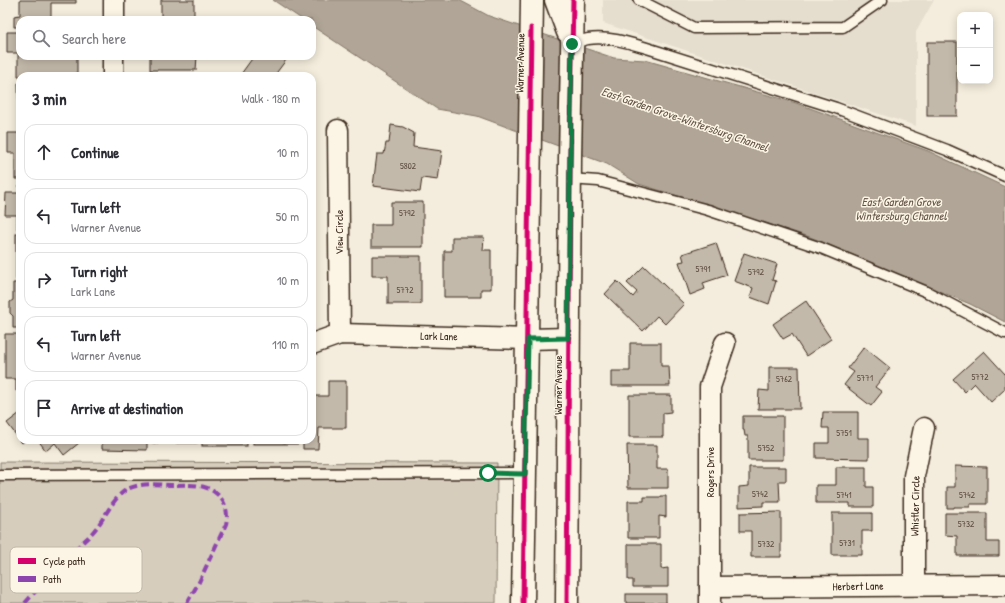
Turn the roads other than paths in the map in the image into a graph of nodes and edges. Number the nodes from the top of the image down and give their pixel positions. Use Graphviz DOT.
graph roads {
  1 [pos="114,0"];
  2 [pos="532,0"];
  3 [pos="556,0"];
  4 [pos="572,0"];
  5 [pos="639,0"];
  6 [pos="882,0"];
  7 [pos="114,16"];
  8 [pos="572,44"];
  9 [pos="113,60"];
  10 [pos="113,72"];
  11 [pos="338,130"];
  12 [pos="1005,176"];
  13 [pos="569,179"];
  14 [pos="1005,333"];
  15 [pos="340,334"];
  16 [pos="568,338"];
  17 [pos="528,339"];
  18 [pos="316,343"];
  19 [pos="725,343"];
  20 [pos="924,428"];
  21 [pos="0,474"];
  22 [pos="525,474"];
  23 [pos="914,585"];
  24 [pos="1005,585"];
  25 [pos="710,595"];
  26 [pos="523,603"];
  27 [pos="567,603"];
  1 -- 7 [label="street"];
  2 -- 17 [label="main road, Warner Avenue"];
  3 -- 8 [label="main road"];
  4 -- 8 [label="main road, Warner Avenue"];
  5 -- 6 [label="lane"];
  8 -- 12 [label="lane"];
  8 -- 13 [label="main road, Warner Avenue"];
  9 -- 10 [label="street"];
  11 -- 15 [label="street, View Circle"];
  13 -- 14 [label="lane"];
  13 -- 16 [label="main road, Warner Avenue"];
  15 -- 17 [label="street, Lark Lane"];
  15 -- 18 [label="street, Lark Lane"];
  16 -- 17 [label="street, Lark Lane"];
  16 -- 27 [label="main road, Warner Avenue"];
  17 -- 22 [label="main road, Warner Avenue"];
  19 -- 25 [label="street, Rogers Drive"];
  20 -- 23 [label="street, Whistler Circle"];
  21 -- 22 [label="lane"];
  22 -- 26 [label="main road, Warner Avenue"];
  23 -- 24 [label="street, Herbert Lane"];
  23 -- 25 [label="street, Herbert Lane"];
}
